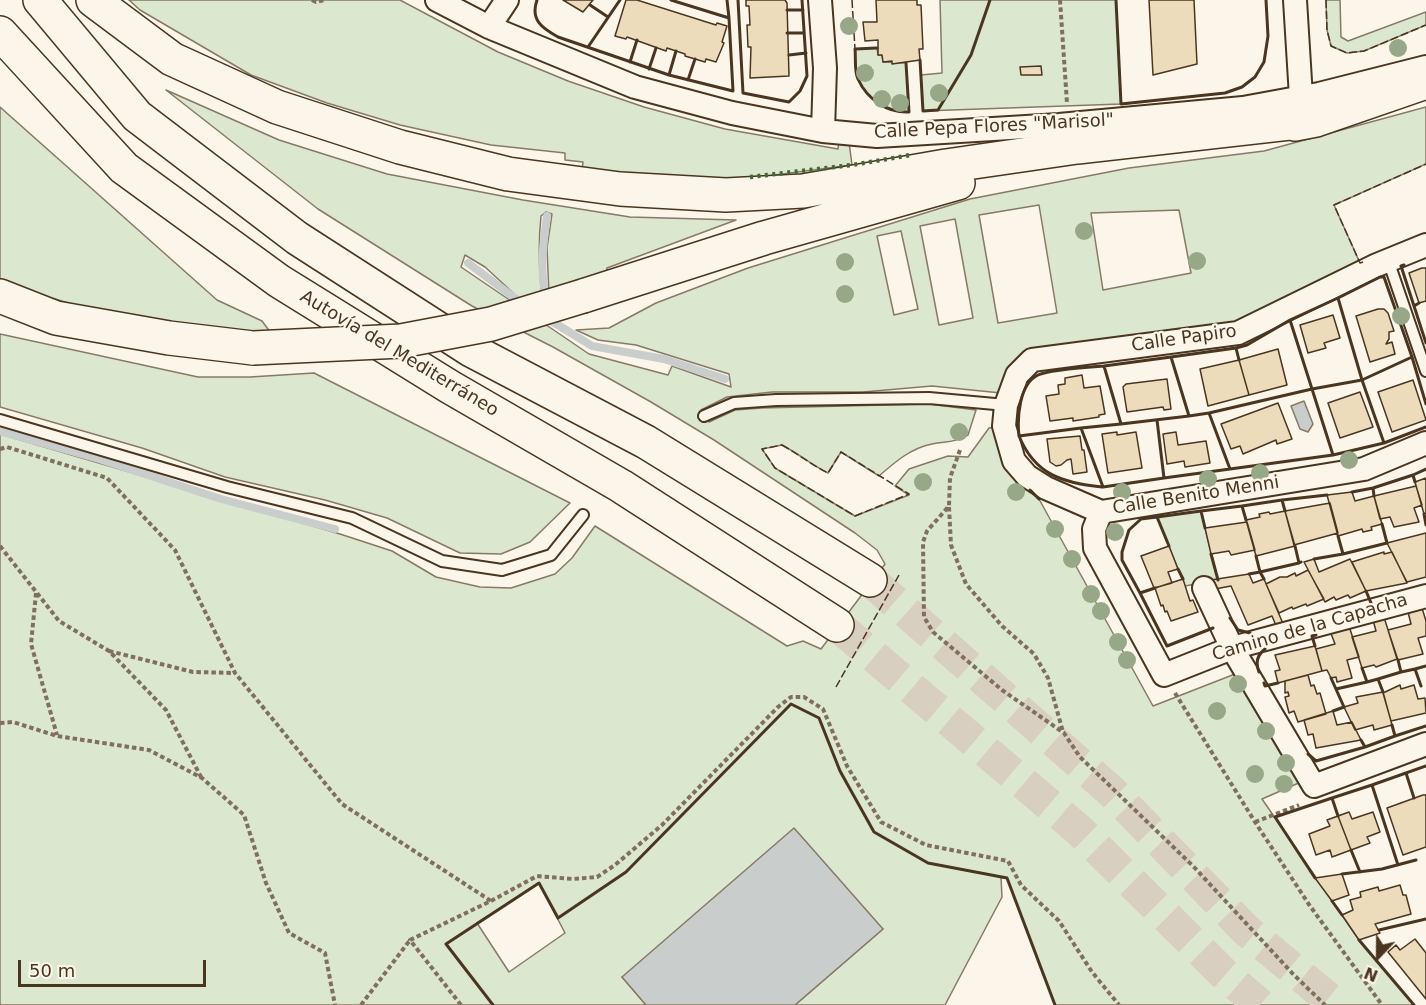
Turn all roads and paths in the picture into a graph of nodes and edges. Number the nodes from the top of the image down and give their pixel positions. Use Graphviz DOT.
graph roads {
  1 [pos="40,0"];
  2 [pos="93,0"];
  3 [pos="312,0"];
  4 [pos="325,0"];
  5 [pos="437,0"];
  6 [pos="507,0"];
  7 [pos="820,0"];
  8 [pos="1060,0"];
  9 [pos="1295,0"];
  10 [pos="489,27"];
  11 [pos="0,33"];
  12 [pos="1426,67"];
  13 [pos="1426,82"];
  14 [pos="1067,106"];
  15 [pos="1309,108"];
  16 [pos="823,131"];
  17 [pos="1426,245"];
  18 [pos="1388,260"];
  19 [pos="0,296"];
  20 [pos="1032,360"];
  21 [pos="1426,370"];
  22 [pos="1006,405"];
  23 [pos="704,416"];
  24 [pos="0,420"];
  25 [pos="1426,443"];
  26 [pos="0,449"];
  27 [pos="960,450"];
  28 [pos="949,506"];
  29 [pos="1101,512"];
  30 [pos="583,515"];
  31 [pos="0,546"];
  32 [pos="870,580"];
  33 [pos="1204,588"];
  34 [pos="36,593"];
  35 [pos="1426,596"];
  36 [pos="837,625"];
  37 [pos="1232,648"];
  38 [pos="109,651"];
  39 [pos="235,673"];
  40 [pos="1164,675"];
  41 [pos="0,723"];
  42 [pos="1064,733"];
  43 [pos="57,736"];
  44 [pos="1426,744"];
  45 [pos="202,778"];
  46 [pos="1299,805"];
  47 [pos="1254,822"];
  48 [pos="491,901"];
  49 [pos="410,940"];
  50 [pos="335,1005"];
  51 [pos="361,1005"];
  52 [pos="461,1005"];
  53 [pos="1119,1005"];
  54 [pos="1325,1005"];
  55 [pos="1382,1005"];
  1 -- 32 [label="highway"];
  2 -- 15 [label="highway"];
  3 -- 4 [label="path"];
  5 -- 10 [label="street, Calle Pepa Flores \"Marisol\""];
  6 -- 10 [label="street"];
  7 -- 16 [label="street"];
  8 -- 14 [label="path"];
  9 -- 15 [label="street"];
  10 -- 16 [label="street, Calle Pepa Flores \"Marisol\""];
  11 -- 36 [label="highway, Autovía del Mediterráneo"];
  12 -- 15 [label="street, Calle Pepa Flores \"Marisol\""];
  13 -- 15 [label="highway"];
  15 -- 16 [label="street, Calle Pepa Flores \"Marisol\""];
  15 -- 19 [label="highway, bridge"];
  17 -- 18 [label="street, Calle Papiro"];
  18 -- 20 [label="street, Calle Papiro"];
  18 -- 21 [label="lane"];
  20 -- 22 [label="street, Calle Benito Menni"];
  22 -- 23 [label="lane"];
  22 -- 29 [label="street, Calle Benito Menni"];
  24 -- 30 [label="lane"];
  25 -- 29 [label="street, Calle Benito Menni"];
  26 -- 39 [label="path"];
  27 -- 28 [label="path"];
  28 -- 42 [label="path"];
  28 -- 42 [label="path"];
  29 -- 40 [label="street"];
  31 -- 34 [label="path"];
  33 -- 37 [label="street"];
  34 -- 38 [label="path"];
  34 -- 43 [label="path"];
  35 -- 37 [label="street, Camino de la Capacha"];
  37 -- 40 [label="street, Camino de la Capacha"];
  37 -- 44 [label="street"];
  38 -- 39 [label="path"];
  38 -- 45 [label="path"];
  39 -- 48 [label="path"];
  40 -- 47 [label="path"];
  41 -- 43 [label="path"];
  42 -- 54 [label="path"];
  43 -- 45 [label="path"];
  45 -- 50 [label="path"];
  46 -- 47 [label="path"];
  47 -- 55 [label="path"];
  48 -- 49 [label="path"];
  48 -- 53 [label="path"];
  49 -- 51 [label="path"];
  49 -- 52 [label="path"];
}
